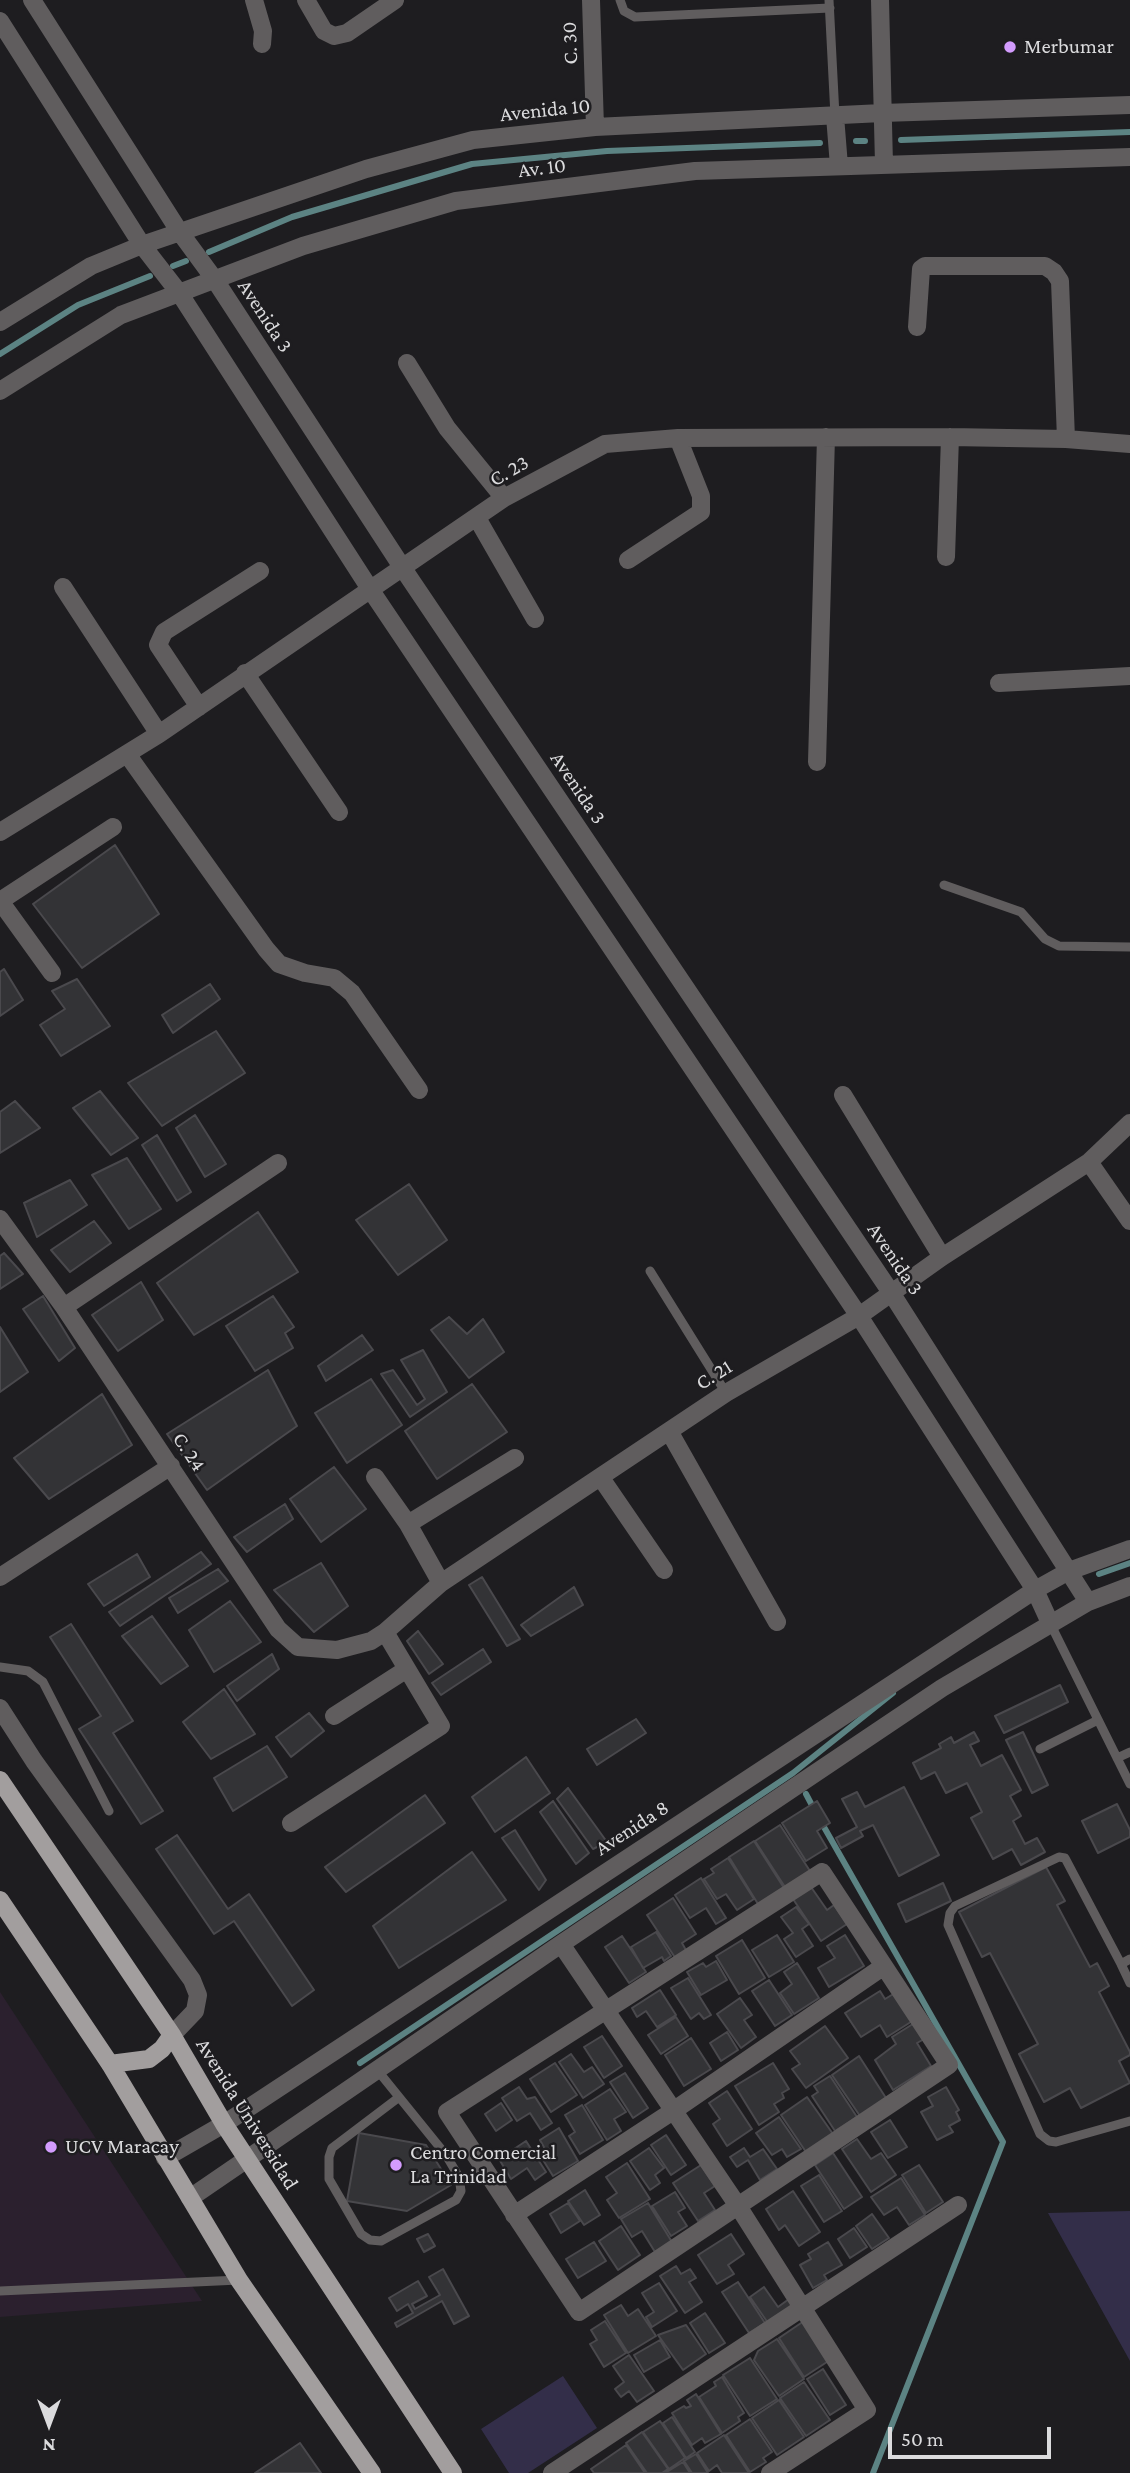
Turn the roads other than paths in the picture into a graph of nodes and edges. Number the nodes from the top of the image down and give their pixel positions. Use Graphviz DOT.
graph roads {
  1 [pos="32,0"];
  2 [pos="254,0"];
  3 [pos="306,0"];
  4 [pos="396,0"];
  5 [pos="591,0"];
  6 [pos="620,0"];
  7 [pos="880,0"];
  8 [pos="830,4"];
  9 [pos="0,21"];
  10 [pos="262,44"];
  11 [pos="1130,105"];
  12 [pos="883,113"];
  13 [pos="835,116"];
  14 [pos="595,127"];
  15 [pos="1130,157"];
  16 [pos="884,164"];
  17 [pos="839,166"];
  18 [pos="179,231"];
  19 [pos="142,245"];
  20 [pos="215,280"];
  21 [pos="180,294"];
  22 [pos="0,322"];
  23 [pos="917,327"];
  24 [pos="407,363"];
  25 [pos="0,391"];
  26 [pos="826,437"];
  27 [pos="950,437"];
  28 [pos="678,438"];
  29 [pos="1066,439"];
  30 [pos="1130,444"];
  31 [pos="503,498"];
  32 [pos="477,518"];
  33 [pos="946,557"];
  34 [pos="628,560"];
  35 [pos="402,568"];
  36 [pos="260,571"];
  37 [pos="63,587"];
  38 [pos="370,589"];
  39 [pos="535,619"];
  40 [pos="246,673"];
  41 [pos="1130,676"];
  42 [pos="999,683"];
  43 [pos="199,707"];
  44 [pos="159,734"];
  45 [pos="127,754"];
  46 [pos="817,762"];
  47 [pos="338,812"];
  48 [pos="113,827"];
  49 [pos="0,832"];
  50 [pos="944,886"];
  51 [pos="1130,947"];
  52 [pos="52,973"];
  53 [pos="419,1090"];
  54 [pos="844,1095"];
  55 [pos="1130,1123"];
  56 [pos="1089,1162"];
  57 [pos="278,1163"];
  58 [pos="0,1219"];
  59 [pos="1130,1221"];
  60 [pos="942,1257"];
  61 [pos="650,1271"];
  62 [pos="892,1294"];
  63 [pos="64,1307"];
  64 [pos="859,1317"];
  65 [pos="726,1394"];
  66 [pos="669,1431"];
  67 [pos="515,1458"];
  68 [pos="172,1466"];
  69 [pos="375,1477"];
  70 [pos="601,1478"];
  71 [pos="408,1524"];
  72 [pos="1130,1549"];
  73 [pos="664,1570"];
  74 [pos="1069,1571"];
  75 [pos="0,1577"];
  76 [pos="441,1583"];
  77 [pos="1130,1586"];
  78 [pos="1035,1590"];
  79 [pos="1087,1602"];
  80 [pos="777,1622"];
  81 [pos="1051,1625"];
  82 [pos="378,1637"];
  83 [pos="0,1667"];
  84 [pos="407,1669"];
  85 [pos="0,1708"];
  86 [pos="334,1716"];
  87 [pos="1098,1720"];
  88 [pos="1040,1749"];
  89 [pos="1130,1752"];
  90 [pos="1117,1758"];
  91 [pos="0,1780"];
  92 [pos="1130,1784"];
  93 [pos="109,1811"];
  94 [pos="291,1823"];
  95 [pos="0,1900"];
  96 [pos="561,1944"];
  97 [pos="1126,1962"];
  98 [pos="884,1966"];
  99 [pos="1130,1983"];
  100 [pos="607,2009"];
  101 [pos="172,2035"];
  102 [pos="110,2064"];
  103 [pos="377,2071"];
  104 [pos="398,2098"];
  105 [pos="673,2111"];
  106 [pos="1130,2121"];
  107 [pos="224,2124"];
  108 [pos="165,2158"];
  109 [pos="248,2160"];
  110 [pos="190,2198"];
  111 [pos="958,2205"];
  112 [pos="738,2206"];
  113 [pos="514,2216"];
  114 [pos="239,2280"];
  115 [pos="0,2291"];
  116 [pos="803,2308"];
  117 [pos="792,2467"];
  118 [pos="372,2473"];
  119 [pos="453,2473"];
  120 [pos="552,2473"];
  121 [pos="770,2473"];
  1 -- 18 [label="street, Avenida 3"];
  2 -- 10 [label="street"];
  3 -- 4 [label="street"];
  5 -- 14 [label="street, C. 30"];
  6 -- 8 [label="lane"];
  7 -- 12 [label="street"];
  8 -- 13 [label="lane"];
  9 -- 19 [label="street"];
  11 -- 12 [label="street, Avenida 10"];
  12 -- 13 [label="street, Avenida 10"];
  12 -- 16 [label="street"];
  13 -- 14 [label="street, Avenida 10"];
  13 -- 17 [label="street"];
  14 -- 18 [label="street, Avenida 10"];
  15 -- 16 [label="street, Av. 10"];
  16 -- 17 [label="street, Av. 10"];
  17 -- 20 [label="street, Av. 10"];
  18 -- 19 [label="street, Avenida 10"];
  18 -- 20 [label="street, Avenida 3"];
  19 -- 21 [label="street"];
  19 -- 22 [label="street, Avenida 10"];
  20 -- 21 [label="street, Av. 10"];
  20 -- 35 [label="street, Avenida 3"];
  21 -- 25 [label="street, Av. 10"];
  21 -- 38 [label="street"];
  23 -- 29 [label="street"];
  24 -- 31 [label="street"];
  26 -- 27 [label="street, C. 23"];
  26 -- 28 [label="street, C. 23"];
  26 -- 46 [label="street"];
  27 -- 29 [label="street, C. 23"];
  27 -- 33 [label="street"];
  28 -- 31 [label="street, C. 23"];
  28 -- 34 [label="street"];
  29 -- 30 [label="street, C. 23"];
  31 -- 32 [label="street, C. 23"];
  32 -- 35 [label="street, C. 23"];
  32 -- 39 [label="street"];
  35 -- 38 [label="street, C. 23"];
  35 -- 62 [label="street, Avenida 3"];
  36 -- 43 [label="street"];
  37 -- 44 [label="street"];
  38 -- 40 [label="street, C. 23"];
  38 -- 64 [label="street"];
  40 -- 43 [label="street, C. 23"];
  40 -- 47 [label="street"];
  41 -- 42 [label="street"];
  43 -- 44 [label="street, C. 23"];
  44 -- 45 [label="street, C. 23"];
  45 -- 49 [label="street, C. 23"];
  45 -- 53 [label="street"];
  48 -- 52 [label="street"];
  50 -- 51 [label="lane"];
  54 -- 60 [label="street"];
  55 -- 56 [label="street, C. 21"];
  56 -- 59 [label="street"];
  56 -- 60 [label="street, C. 21"];
  57 -- 63 [label="street"];
  58 -- 63 [label="street, C. 24"];
  60 -- 62 [label="street, C. 21"];
  61 -- 65 [label="lane"];
  62 -- 64 [label="street, C. 21"];
  62 -- 74 [label="street, Avenida 3"];
  63 -- 68 [label="street, C. 24"];
  64 -- 65 [label="street, C. 21"];
  64 -- 78 [label="street"];
  65 -- 66 [label="street, C. 21"];
  66 -- 70 [label="street, C. 21"];
  66 -- 80 [label="street"];
  67 -- 71 [label="street"];
  68 -- 75 [label="street"];
  68 -- 82 [label="street, C. 24"];
  69 -- 71 [label="street"];
  70 -- 73 [label="street"];
  70 -- 76 [label="street, C. 21"];
  71 -- 76 [label="street"];
  72 -- 74 [label="street, Avenida 8"];
  74 -- 78 [label="street, Avenida 8"];
  74 -- 79 [label="street, Avenida 3"];
  76 -- 82 [label="street, C. 21"];
  77 -- 79 [label="street"];
  78 -- 81 [label="street"];
  78 -- 107 [label="street, Avenida 8"];
  79 -- 81 [label="street"];
  81 -- 87 [label="lane"];
  81 -- 96 [label="street"];
  82 -- 84 [label="street"];
  83 -- 93 [label="lane"];
  84 -- 86 [label="street"];
  84 -- 94 [label="street"];
  85 -- 101 [label="street"];
  87 -- 88 [label="lane"];
  87 -- 90 [label="lane"];
  89 -- 90 [label="lane"];
  90 -- 92 [label="lane"];
  91 -- 101 [label="main road, Avenida Universidad"];
  95 -- 102 [label="main road"];
  96 -- 100 [label="street"];
  96 -- 103 [label="street"];
  97 -- 99 [label="lane"];
  97 -- 106 [label="lane"];
  98 -- 100 [label="street"];
  98 -- 105 [label="street"];
  98 -- 112 [label="street"];
  100 -- 105 [label="street"];
  100 -- 113 [label="street"];
  101 -- 102 [label="main road"];
  101 -- 107 [label="main road, Avenida Universidad"];
  102 -- 108 [label="main road"];
  103 -- 104 [label="lane"];
  103 -- 109 [label="street"];
  104 -- 104 [label="lane"];
  105 -- 112 [label="street"];
  105 -- 113 [label="street"];
  107 -- 108 [label="street, Avenida 8"];
  107 -- 109 [label="main road, Avenida Universidad"];
  108 -- 110 [label="main road"];
  109 -- 110 [label="street"];
  109 -- 119 [label="main road, Avenida Universidad"];
  110 -- 114 [label="main road"];
  111 -- 116 [label="street"];
  112 -- 113 [label="street"];
  112 -- 116 [label="street"];
  114 -- 115 [label="lane"];
  114 -- 118 [label="main road"];
  116 -- 117 [label="street"];
  116 -- 120 [label="street"];
  117 -- 121 [label="street"];
}
